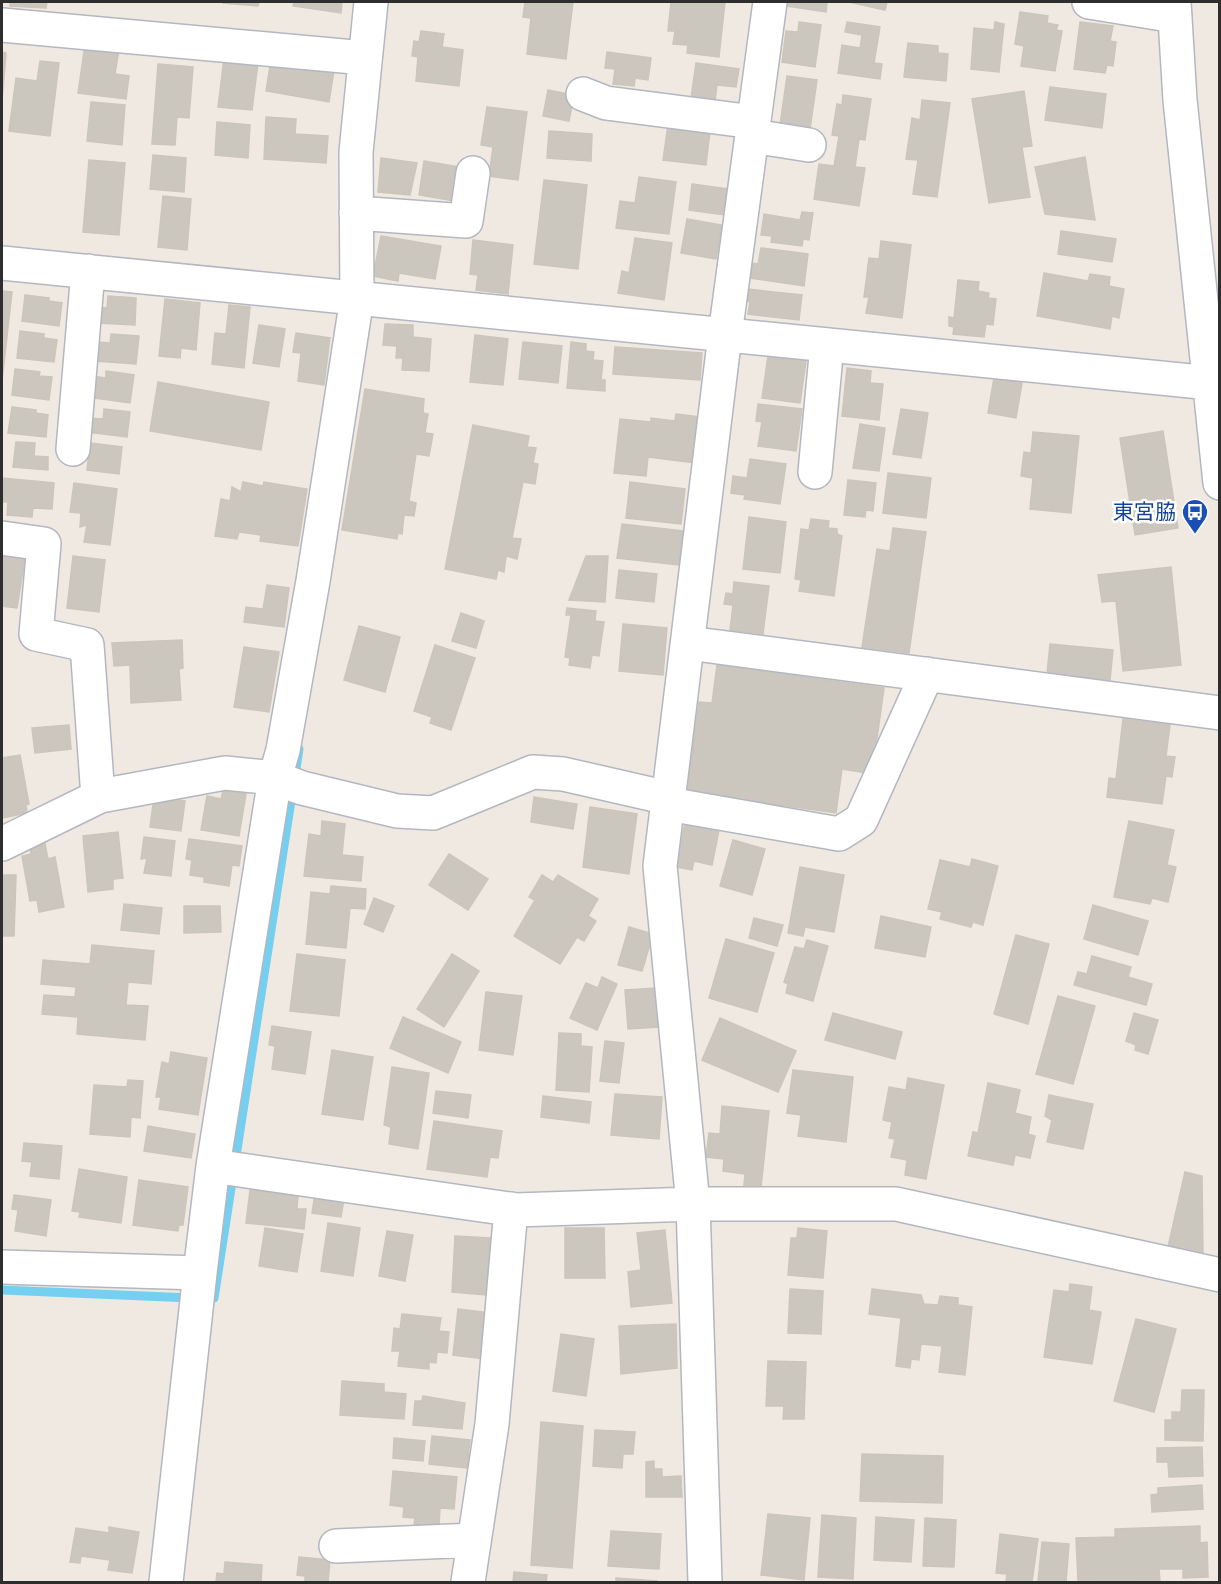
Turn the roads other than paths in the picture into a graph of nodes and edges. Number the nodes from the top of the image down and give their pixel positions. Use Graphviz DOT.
graph roads {
  1 [pos="371,2"];
  2 [pos="770,2"];
  3 [pos="1089,2"];
  4 [pos="1174,9"];
  5 [pos="2,25"];
  6 [pos="365,58"];
  7 [pos="583,94"];
  8 [pos="753,129"];
  9 [pos="809,145"];
  10 [pos="473,172"];
  11 [pos="356,213"];
  12 [pos="2,263"];
  13 [pos="88,271"];
  14 [pos="373,300"];
  15 [pos="725,334"];
  16 [pos="827,345"];
  17 [pos="1215,382"];
  18 [pos="73,449"];
  19 [pos="815,472"];
  20 [pos="1220,483"];
  21 [pos="2,538"];
  22 [pos="688,643"];
  23 [pos="927,674"];
  24 [pos="1220,713"];
  25 [pos="288,783"];
  26 [pos="98,797"];
  27 [pos="668,801"];
  28 [pos="2,844"];
  29 [pos="213,1166"];
  30 [pos="693,1204"];
  31 [pos="511,1209"];
  32 [pos="2,1267"];
  33 [pos="200,1273"];
  34 [pos="1220,1275"];
  35 [pos="474,1540"];
  36 [pos="336,1546"];
  37 [pos="166,1582"];
  38 [pos="468,1582"];
  39 [pos="705,1582"];
  1 -- 6 [label="street"];
  2 -- 8 [label="street"];
  3 -- 4 [label="street"];
  4 -- 17 [label="street"];
  5 -- 6 [label="street"];
  6 -- 11 [label="street"];
  7 -- 8 [label="street"];
  8 -- 9 [label="street"];
  8 -- 15 [label="street"];
  10 -- 11 [label="street"];
  11 -- 14 [label="street"];
  12 -- 13 [label="street"];
  13 -- 14 [label="street"];
  13 -- 18 [label="street"];
  14 -- 15 [label="street"];
  14 -- 25 [label="street"];
  15 -- 16 [label="street"];
  15 -- 22 [label="street"];
  16 -- 17 [label="street"];
  16 -- 19 [label="street"];
  17 -- 20 [label="street"];
  21 -- 26 [label="street"];
  22 -- 23 [label="street"];
  22 -- 27 [label="street"];
  23 -- 24 [label="street"];
  23 -- 27 [label="street"];
  25 -- 26 [label="street"];
  25 -- 27 [label="street"];
  25 -- 29 [label="street"];
  26 -- 28 [label="street"];
  27 -- 30 [label="street"];
  29 -- 31 [label="street"];
  29 -- 33 [label="street"];
  30 -- 31 [label="street"];
  30 -- 34 [label="street"];
  30 -- 39 [label="street"];
  31 -- 35 [label="street"];
  32 -- 33 [label="street"];
  33 -- 37 [label="street"];
  35 -- 36 [label="street"];
  35 -- 38 [label="street"];
}
